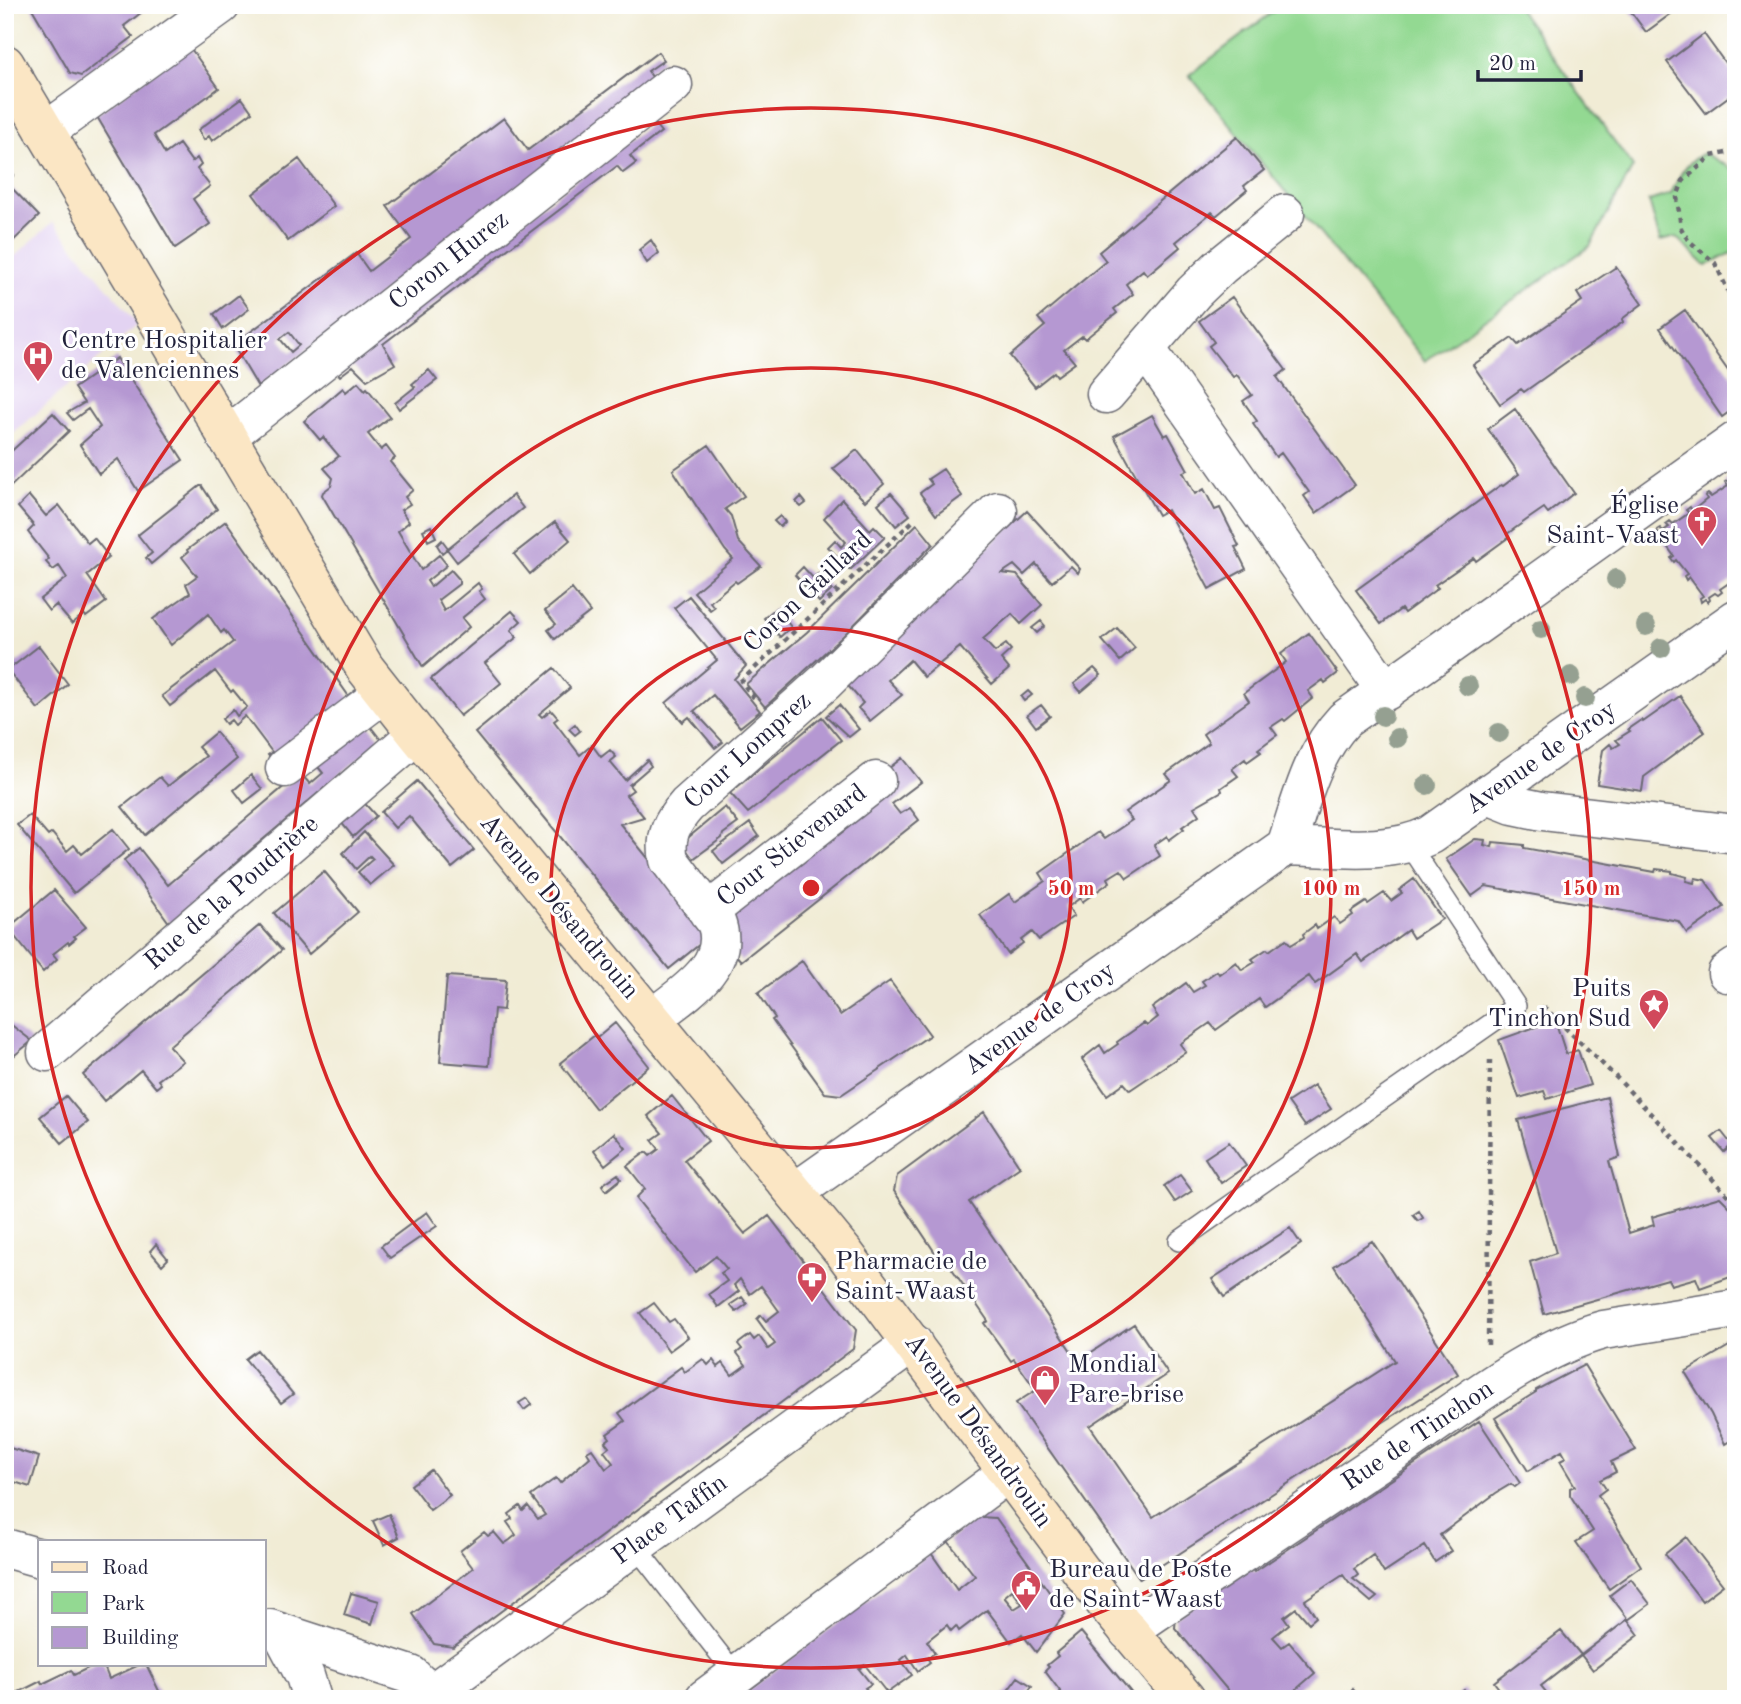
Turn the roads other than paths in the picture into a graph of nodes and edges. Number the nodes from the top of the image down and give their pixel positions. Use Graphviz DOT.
graph roads {
  1 [pos="221,5"];
  2 [pos="5,64"];
  3 [pos="673,85"];
  4 [pos="45,132"];
  5 [pos="1285,214"];
  6 [pos="1146,349"];
  7 [pos="1106,394"];
  8 [pos="226,437"];
  9 [pos="1736,441"];
  10 [pos="998,511"];
  11 [pos="1736,620"];
  12 [pos="1386,691"];
  13 [pos="384,693"];
  14 [pos="416,734"];
  15 [pos="285,768"];
  16 [pos="876,781"];
  17 [pos="1488,795"];
  18 [pos="1736,834"];
  19 [pos="1409,844"];
  20 [pos="1286,846"];
  21 [pos="708,912"];
  22 [pos="651,1019"];
  23 [pos="47,1052"];
  24 [pos="795,1192"];
  25 [pos="1179,1241"];
  26 [pos="1736,1309"];
  27 [pos="913,1343"];
  28 [pos="1009,1472"];
  29 [pos="635,1546"];
  30 [pos="5,1548"];
  31 [pos="38,1557"];
  32 [pos="273,1630"];
  33 [pos="1128,1631"];
  34 [pos="736,1675"];
  35 [pos="430,1697"];
  36 [pos="312,1699"];
  37 [pos="704,1699"];
  38 [pos="1186,1699"];
  1 -- 4 [label="street"];
  2 -- 4 [label="main road, Avenue Désandrouin"];
  3 -- 8 [label="street, Coron Hurez"];
  4 -- 8 [label="main road, Avenue Désandrouin"];
  5 -- 6 [label="street"];
  6 -- 7 [label="street"];
  6 -- 12 [label="street"];
  8 -- 13 [label="main road, Avenue Désandrouin"];
  9 -- 12 [label="street"];
  10 -- 21 [label="street, Cour Lomprez"];
  11 -- 17 [label="street, Avenue de Croy"];
  12 -- 20 [label="street"];
  13 -- 14 [label="main road, Avenue Désandrouin"];
  13 -- 15 [label="street"];
  14 -- 22 [label="main road, Avenue Désandrouin"];
  14 -- 23 [label="street, Rue de la Poudrière"];
  16 -- 21 [label="street, Cour Stievenard"];
  17 -- 18 [label="street"];
  17 -- 19 [label="street, Avenue de Croy"];
  19 -- 20 [label="street, Avenue de Croy"];
  19 -- 25 [label="lane"];
  20 -- 24 [label="street, Avenue de Croy"];
  21 -- 22 [label="street, Cour Lomprez"];
  22 -- 24 [label="main road, Avenue Désandrouin"];
  24 -- 27 [label="main road, Avenue Désandrouin"];
  26 -- 33 [label="street, Rue de Tinchon"];
  27 -- 28 [label="main road, Avenue Désandrouin"];
  27 -- 29 [label="street, Place Taffin"];
  28 -- 33 [label="main road, Avenue Désandrouin"];
  28 -- 34 [label="street"];
  29 -- 34 [label="lane"];
  29 -- 35 [label="street, Place Taffin"];
  30 -- 31 [label="street"];
  32 -- 35 [label="street"];
  32 -- 36 [label="street"];
  33 -- 38 [label="main road, Avenue Désandrouin"];
  34 -- 37 [label="street"];
}
